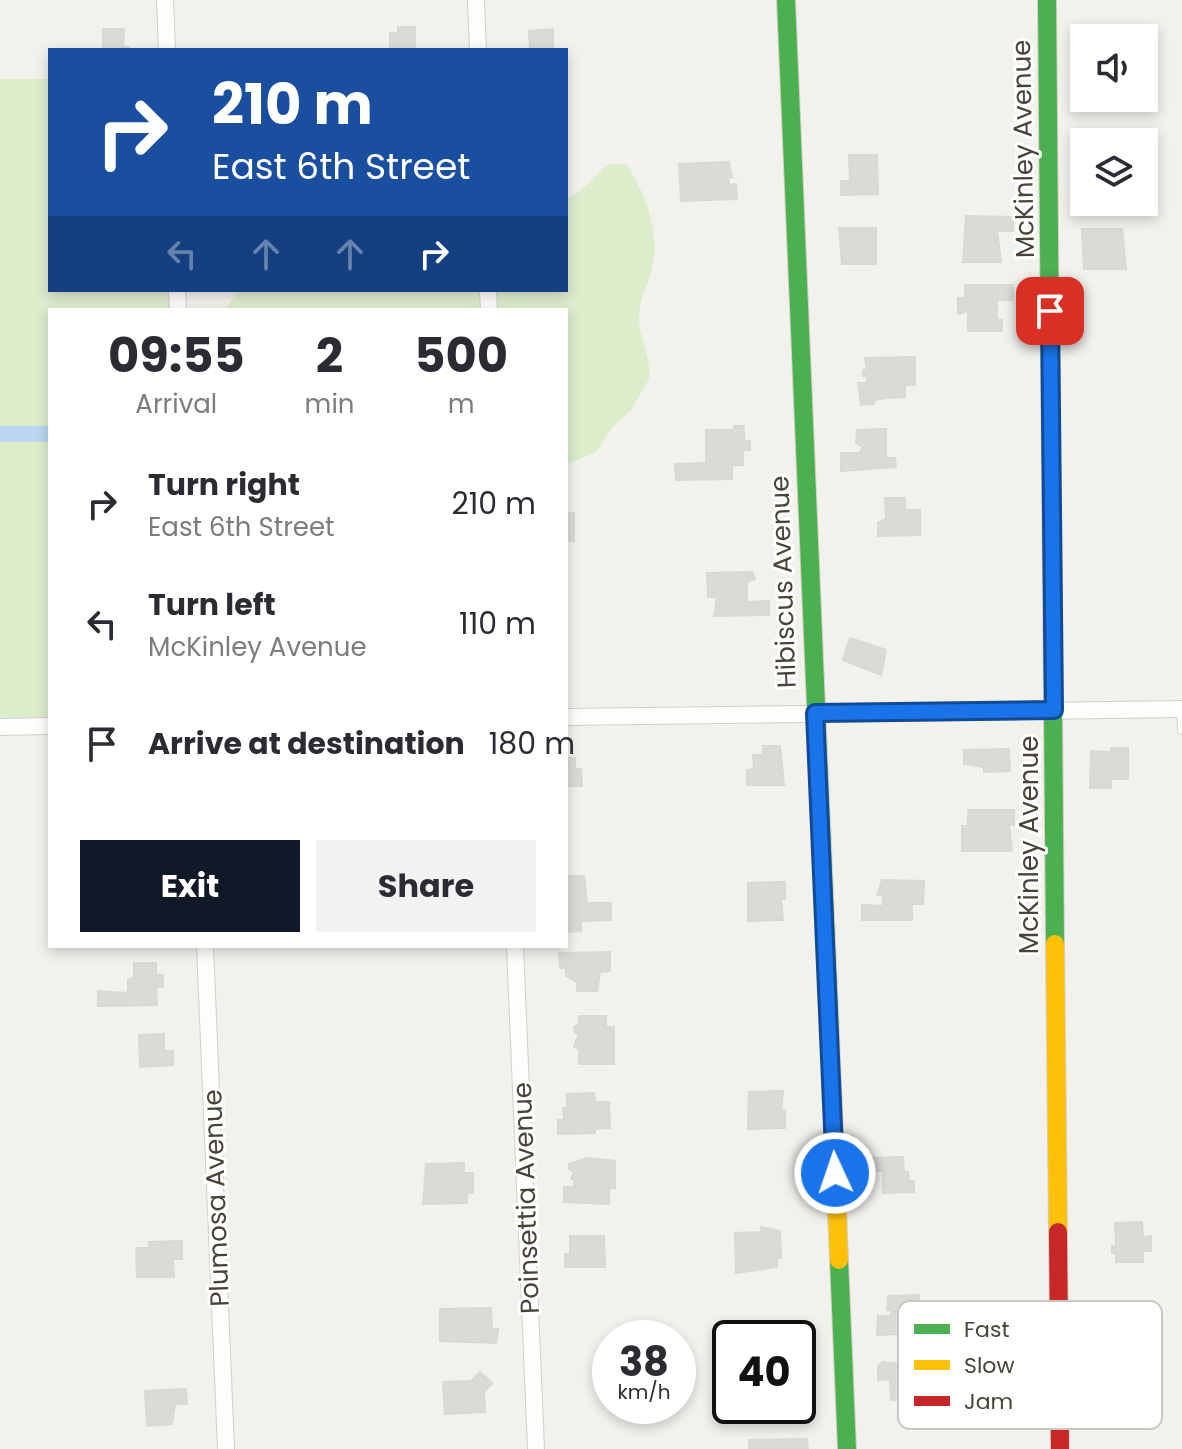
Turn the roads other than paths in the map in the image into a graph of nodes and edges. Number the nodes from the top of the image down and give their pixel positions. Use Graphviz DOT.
graph roads {
  1 [pos="165,0"];
  2 [pos="476,0"];
  3 [pos="786,0"];
  4 [pos="1047,0"];
  5 [pos="167,48"];
  6 [pos="478,48"];
  7 [pos="1181,709"];
  8 [pos="1054,710"];
  9 [pos="815,713"];
  10 [pos="568,717"];
  11 [pos="48,726"];
  12 [pos="0,727"];
  13 [pos="1182,730"];
  14 [pos="205,948"];
  15 [pos="515,948"];
  16 [pos="1059,1301"];
  17 [pos="1060,1429"];
  18 [pos="226,1449"];
  19 [pos="536,1449"];
  20 [pos="847,1449"];
  21 [pos="1060,1449"];
  1 -- 5 [label="street"];
  2 -- 6 [label="street"];
  3 -- 9 [label="street, Hibiscus Avenue"];
  4 -- 8 [label="street, McKinley Avenue"];
  7 -- 8 [label="street"];
  7 -- 13 [label="lane"];
  8 -- 9 [label="street"];
  8 -- 16 [label="street, McKinley Avenue"];
  9 -- 10 [label="street"];
  9 -- 20 [label="street, Hibiscus Avenue"];
  11 -- 12 [label="street"];
  14 -- 18 [label="street, Plumosa Avenue"];
  15 -- 19 [label="street, Poinsettia Avenue"];
  17 -- 21 [label="street, McKinley Avenue"];
}
